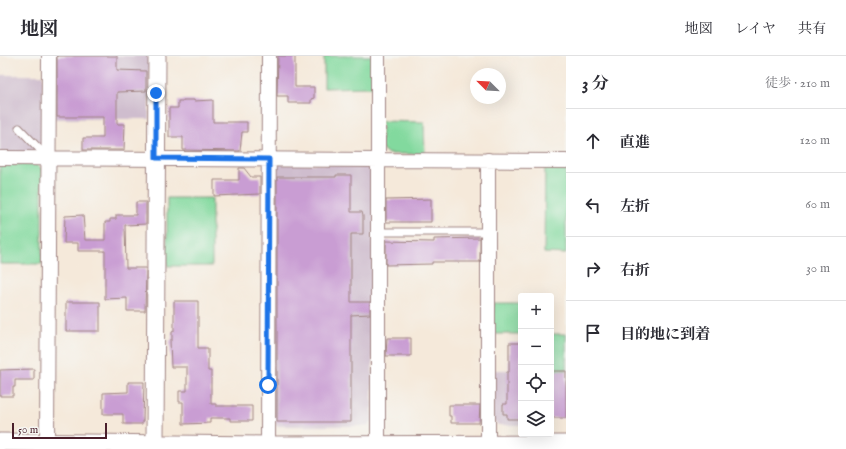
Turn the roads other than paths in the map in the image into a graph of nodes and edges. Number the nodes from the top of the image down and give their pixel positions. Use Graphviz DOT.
graph roads {
  1 [pos="49,56"];
  2 [pos="157,56"];
  3 [pos="269,56"];
  4 [pos="378,56"];
  5 [pos="19,128"];
  6 [pos="0,158"];
  7 [pos="48,158"];
  8 [pos="156,158"];
  9 [pos="269,159"];
  10 [pos="378,160"];
  11 [pos="488,160"];
  12 [pos="566,161"];
  13 [pos="378,232"];
  14 [pos="488,232"];
  15 [pos="0,442"];
  16 [pos="48,444"];
  17 [pos="378,444"];
  18 [pos="566,444"];
  19 [pos="156,446"];
  20 [pos="268,447"];
  21 [pos="401,447"];
  22 [pos="488,447"];
  1 -- 7 [label="street"];
  2 -- 8 [label="street"];
  3 -- 9 [label="street"];
  4 -- 10 [label="street"];
  5 -- 7 [label="lane"];
  6 -- 7 [label="street"];
  7 -- 8 [label="street"];
  7 -- 16 [label="street"];
  8 -- 9 [label="street"];
  8 -- 19 [label="street"];
  9 -- 10 [label="street"];
  9 -- 20 [label="street"];
  10 -- 11 [label="street"];
  10 -- 13 [label="street"];
  11 -- 12 [label="street"];
  11 -- 14 [label="street"];
  13 -- 14 [label="lane"];
  13 -- 17 [label="street"];
  14 -- 22 [label="street"];
  15 -- 16 [label="street"];
  16 -- 19 [label="street"];
  17 -- 20 [label="street"];
  17 -- 21 [label="street"];
  18 -- 22 [label="street"];
  19 -- 20 [label="street"];
  21 -- 22 [label="street"];
}
